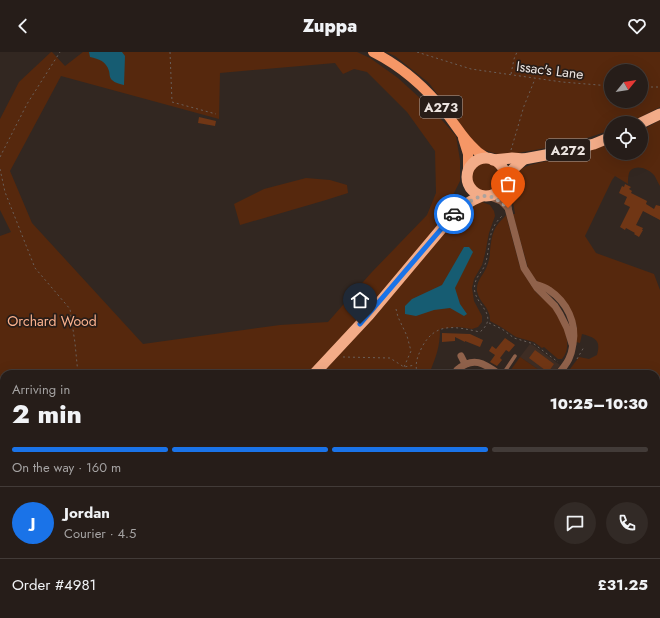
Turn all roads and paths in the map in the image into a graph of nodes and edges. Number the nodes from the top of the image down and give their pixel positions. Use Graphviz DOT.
graph roads {
  1 [pos="60,52"];
  2 [pos="170,52"];
  3 [pos="373,52"];
  4 [pos="417,52"];
  5 [pos="517,52"];
  6 [pos="511,75"];
  7 [pos="535,79"];
  8 [pos="604,85"];
  9 [pos="660,87"];
  10 [pos="648,88"];
  11 [pos="216,114"];
  12 [pos="660,114"];
  13 [pos="648,120"];
  14 [pos="463,136"];
  15 [pos="604,139"];
  16 [pos="511,150"];
  17 [pos="0,157"];
  18 [pos="490,159"];
  19 [pos="524,159"];
  20 [pos="0,169"];
  21 [pos="468,177"];
  22 [pos="504,183"];
  23 [pos="485,196"];
  24 [pos="458,209"];
  25 [pos="507,210"];
  26 [pos="396,309"];
  27 [pos="488,322"];
  28 [pos="461,356"];
  29 [pos="515,356"];
  30 [pos="343,357"];
  31 [pos="560,363"];
  32 [pos="465,364"];
  33 [pos="415,365"];
  34 [pos="404,367"];
  35 [pos="78,370"];
  36 [pos="318,370"];
  37 [pos="401,370"];
  38 [pos="416,370"];
  39 [pos="457,370"];
  40 [pos="493,370"];
  41 [pos="506,370"];
  42 [pos="561,370"];
  1 -- 17 [label="path"];
  2 -- 11 [label="path"];
  3 -- 14 [label="main road, A273"];
  4 -- 6 [label="path, Issac's Lane"];
  5 -- 6 [label="path"];
  6 -- 7 [label="path, Issac's Lane"];
  7 -- 8 [label="path, Issac's Lane"];
  7 -- 16 [label="path"];
  9 -- 10 [label="path"];
  12 -- 13 [label="highway"];
  14 -- 18 [label="main road, A273"];
  14 -- 21 [label="main road, A273"];
  15 -- 19 [label="highway, A272"];
  18 -- 19 [label="highway, A272"];
  18 -- 21 [label="highway"];
  18 -- 22 [label="highway"];
  19 -- 22 [label="highway"];
  20 -- 35 [label="path"];
  21 -- 23 [label="highway"];
  21 -- 24 [label="highway"];
  22 -- 23 [label="highway"];
  22 -- 25 [label="street"];
  23 -- 24 [label="highway"];
  23 -- 25 [label="street"];
  24 -- 36 [label="highway"];
  25 -- 27 [label="path"];
  25 -- 42 [label="street"];
  26 -- 34 [label="path"];
  27 -- 31 [label="path"];
  27 -- 33 [label="path"];
  28 -- 32 [label="street"];
  29 -- 41 [label="lane"];
  30 -- 34 [label="path"];
  32 -- 39 [label="street"];
  32 -- 40 [label="street"];
  33 -- 34 [label="path"];
  33 -- 38 [label="path"];
  34 -- 37 [label="path"];
}
